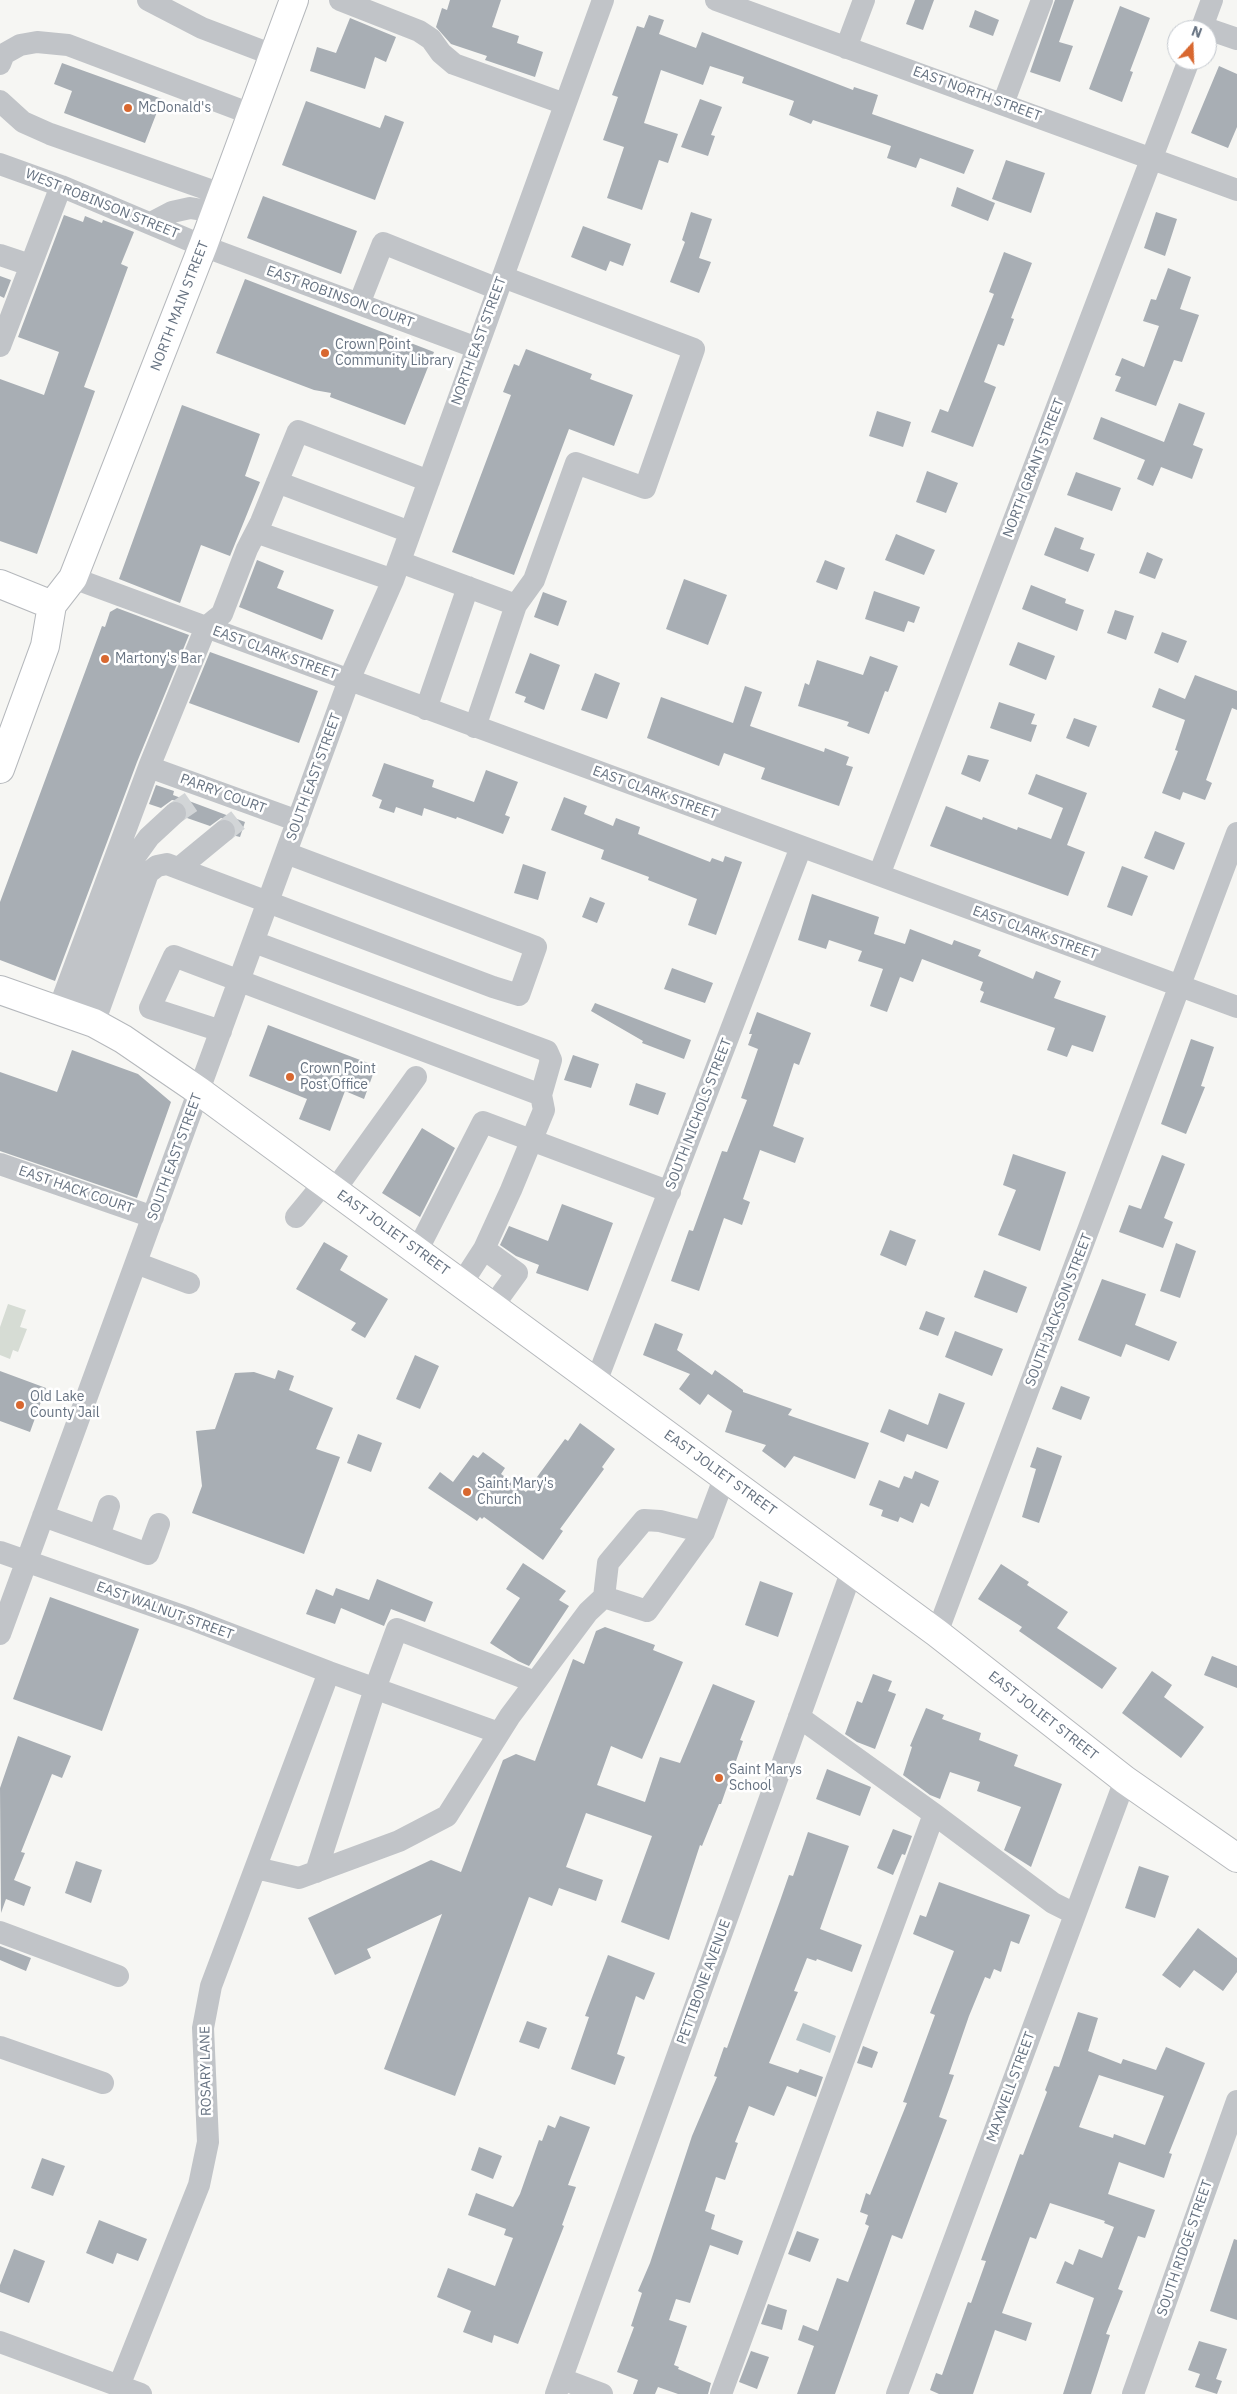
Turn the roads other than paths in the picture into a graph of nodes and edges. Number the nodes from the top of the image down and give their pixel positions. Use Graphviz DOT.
graph roads {
  1 [pos="148,0"];
  2 [pos="293,0"];
  3 [pos="340,0"];
  4 [pos="603,0"];
  5 [pos="716,0"];
  6 [pos="864,0"];
  7 [pos="1042,0"];
  8 [pos="1212,0"];
  9 [pos="1205,20"];
  10 [pos="1217,33"];
  11 [pos="1237,39"];
  12 [pos="846,48"];
  13 [pos="273,55"];
  14 [pos="0,64"];
  15 [pos="1186,70"];
  16 [pos="0,101"];
  17 [pos="565,104"];
  18 [pos="1003,104"];
  19 [pos="251,114"];
  20 [pos="1152,157"];
  21 [pos="0,164"];
  22 [pos="61,186"];
  23 [pos="1237,190"];
  24 [pos="218,203"];
  25 [pos="151,223"];
  26 [pos="203,246"];
  27 [pos="0,255"];
  28 [pos="30,265"];
  29 [pos="500,283"];
  30 [pos="359,304"];
  31 [pos="0,346"];
  32 [pos="477,348"];
  33 [pos="429,481"];
  34 [pos="277,482"];
  35 [pos="256,532"];
  36 [pos="410,532"];
  37 [pos="396,571"];
  38 [pos="73,578"];
  39 [pos="0,584"];
  40 [pos="468,587"];
  41 [pos="52,605"];
  42 [pos="516,605"];
  43 [pos="206,628"];
  44 [pos="349,680"];
  45 [pos="426,709"];
  46 [pos="475,726"];
  47 [pos="149,767"];
  48 [pos="0,770"];
  49 [pos="209,789"];
  50 [pos="239,819"];
  51 [pos="298,821"];
  52 [pos="1237,833"];
  53 [pos="801,847"];
  54 [pos="286,854"];
  55 [pos="179,868"];
  56 [pos="879,875"];
  57 [pos="268,901"];
  58 [pos="254,942"];
  59 [pos="240,981"];
  60 [pos="1180,986"];
  61 [pos="0,990"];
  62 [pos="1237,1007"];
  63 [pos="76,1017"];
  64 [pos="221,1032"];
  65 [pos="416,1077"];
  66 [pos="199,1091"];
  67 [pos="541,1095"];
  68 [pos="531,1142"];
  69 [pos="0,1164"];
  70 [pos="329,1187"];
  71 [pos="670,1192"];
  72 [pos="153,1217"];
  73 [pos="296,1217"];
  74 [pos="484,1249"];
  75 [pos="417,1251"];
  76 [pos="136,1264"];
  77 [pos="189,1283"];
  78 [pos="462,1283"];
  79 [pos="493,1306"];
  80 [pos="596,1382"];
  81 [pos="725,1476"];
  82 [pos="109,1506"];
  83 [pos="43,1516"];
  84 [pos="159,1524"];
  85 [pos="704,1532"];
  86 [pos="99,1536"];
  87 [pos="0,1552"];
  88 [pos="26,1562"];
  89 [pos="852,1570"];
  90 [pos="604,1597"];
  91 [pos="937,1633"];
  92 [pos="0,1634"];
  93 [pos="328,1672"];
  94 [pos="535,1682"];
  95 [pos="375,1689"];
  96 [pos="799,1717"];
  97 [pos="499,1733"];
  98 [pos="1124,1780"];
  99 [pos="934,1814"];
  100 [pos="1237,1858"];
  101 [pos="256,1868"];
  102 [pos="316,1872"];
  103 [pos="1075,1914"];
  104 [pos="0,1932"];
  105 [pos="118,1976"];
  106 [pos="0,2047"];
  107 [pos="104,2083"];
  108 [pos="1237,2101"];
  109 [pos="0,2342"];
  110 [pos="119,2386"];
  111 [pos="559,2386"];
  112 [pos="142,2394"];
  113 [pos="602,2394"];
  114 [pos="721,2394"];
  115 [pos="897,2394"];
  116 [pos="1134,2394"];
  1 -- 13 [label="street"];
  2 -- 13 [label="main road, NORTH MAIN STREET"];
  3 -- 17 [label="street"];
  4 -- 17 [label="street, NORTH EAST STREET"];
  5 -- 12 [label="street, EAST NORTH STREET"];
  6 -- 12 [label="street"];
  7 -- 18 [label="street"];
  8 -- 9 [label="street"];
  10 -- 11 [label="street"];
  12 -- 18 [label="street, EAST NORTH STREET"];
  13 -- 19 [label="main road, NORTH MAIN STREET"];
  14 -- 19 [label="street"];
  15 -- 20 [label="street, NORTH GRANT STREET"];
  16 -- 24 [label="street"];
  17 -- 29 [label="street, NORTH EAST STREET"];
  18 -- 20 [label="street, EAST NORTH STREET"];
  19 -- 24 [label="main road, NORTH MAIN STREET"];
  20 -- 23 [label="street, EAST NORTH STREET"];
  20 -- 56 [label="street, NORTH GRANT STREET"];
  21 -- 22 [label="street, WEST ROBINSON STREET"];
  22 -- 25 [label="street, WEST ROBINSON STREET"];
  22 -- 28 [label="street"];
  24 -- 25 [label="street"];
  24 -- 26 [label="main road, NORTH MAIN STREET"];
  25 -- 26 [label="street, WEST ROBINSON STREET"];
  26 -- 30 [label="street, EAST ROBINSON COURT"];
  26 -- 38 [label="main road, NORTH MAIN STREET"];
  27 -- 28 [label="street"];
  28 -- 31 [label="street"];
  29 -- 30 [label="street"];
  29 -- 32 [label="street, NORTH EAST STREET"];
  29 -- 42 [label="street"];
  30 -- 32 [label="street, EAST ROBINSON COURT"];
  32 -- 33 [label="street, NORTH EAST STREET"];
  33 -- 34 [label="street"];
  33 -- 36 [label="street, NORTH EAST STREET"];
  34 -- 35 [label="street"];
  34 -- 36 [label="street"];
  35 -- 37 [label="street"];
  35 -- 43 [label="street"];
  36 -- 37 [label="street, NORTH EAST STREET"];
  37 -- 40 [label="street"];
  37 -- 44 [label="street, NORTH EAST STREET"];
  38 -- 41 [label="main road, NORTH MAIN STREET"];
  38 -- 43 [label="street, EAST CLARK STREET"];
  39 -- 41 [label="main road"];
  40 -- 42 [label="street"];
  40 -- 45 [label="street"];
  41 -- 48 [label="main road"];
  42 -- 46 [label="street"];
  43 -- 44 [label="street, EAST CLARK STREET"];
  43 -- 47 [label="street"];
  44 -- 45 [label="street, EAST CLARK STREET"];
  44 -- 51 [label="street, SOUTH EAST STREET"];
  45 -- 46 [label="street, EAST CLARK STREET"];
  46 -- 53 [label="street, EAST CLARK STREET"];
  47 -- 49 [label="street, PARRY COURT"];
  47 -- 63 [label="street"];
  49 -- 50 [label="street, PARRY COURT"];
  49 -- 63 [label="street"];
  50 -- 51 [label="street, PARRY COURT"];
  50 -- 55 [label="street"];
  51 -- 54 [label="street, SOUTH EAST STREET"];
  52 -- 60 [label="street, SOUTH JACKSON STREET"];
  53 -- 56 [label="street, EAST CLARK STREET"];
  53 -- 71 [label="street, SOUTH NICHOLS STREET"];
  54 -- 57 [label="street, SOUTH EAST STREET"];
  54 -- 57 [label="street"];
  55 -- 57 [label="street"];
  55 -- 63 [label="street"];
  56 -- 60 [label="street, EAST CLARK STREET"];
  57 -- 58 [label="street, SOUTH EAST STREET"];
  58 -- 59 [label="street, SOUTH EAST STREET"];
  58 -- 67 [label="street"];
  59 -- 64 [label="street, SOUTH EAST STREET"];
  59 -- 64 [label="street"];
  59 -- 67 [label="street"];
  60 -- 62 [label="street, EAST CLARK STREET"];
  60 -- 91 [label="street, SOUTH JACKSON STREET"];
  61 -- 63 [label="main road, EAST JOLIET STREET"];
  63 -- 66 [label="main road, EAST JOLIET STREET"];
  64 -- 66 [label="street, SOUTH EAST STREET"];
  65 -- 70 [label="street"];
  66 -- 70 [label="main road, EAST JOLIET STREET"];
  66 -- 72 [label="street, SOUTH EAST STREET"];
  67 -- 68 [label="street"];
  68 -- 71 [label="street"];
  68 -- 74 [label="street"];
  68 -- 75 [label="street"];
  69 -- 72 [label="street, EAST HACK COURT"];
  70 -- 73 [label="street"];
  70 -- 75 [label="main road, EAST JOLIET STREET"];
  71 -- 80 [label="street, SOUTH NICHOLS STREET"];
  72 -- 76 [label="street, SOUTH EAST STREET"];
  74 -- 78 [label="street"];
  74 -- 79 [label="street"];
  75 -- 78 [label="main road, EAST JOLIET STREET"];
  76 -- 77 [label="street"];
  76 -- 83 [label="street, SOUTH EAST STREET"];
  78 -- 79 [label="main road, EAST JOLIET STREET"];
  79 -- 80 [label="main road, EAST JOLIET STREET"];
  80 -- 81 [label="main road, EAST JOLIET STREET"];
  81 -- 85 [label="street"];
  81 -- 89 [label="main road, EAST JOLIET STREET"];
  82 -- 86 [label="street"];
  83 -- 86 [label="street"];
  83 -- 88 [label="street, SOUTH EAST STREET"];
  84 -- 86 [label="street"];
  85 -- 90 [label="street"];
  85 -- 90 [label="street"];
  87 -- 88 [label="street, EAST WALNUT STREET"];
  88 -- 92 [label="street, SOUTH EAST STREET"];
  88 -- 93 [label="street, EAST WALNUT STREET"];
  89 -- 91 [label="main road, EAST JOLIET STREET"];
  89 -- 96 [label="street, PETTIBONE AVENUE"];
  90 -- 94 [label="street"];
  91 -- 98 [label="main road, EAST JOLIET STREET"];
  93 -- 95 [label="street, EAST WALNUT STREET"];
  93 -- 101 [label="street, ROSARY LANE"];
  94 -- 95 [label="street"];
  94 -- 97 [label="street"];
  95 -- 97 [label="street, EAST WALNUT STREET"];
  95 -- 102 [label="street"];
  96 -- 99 [label="street"];
  96 -- 111 [label="street, PETTIBONE AVENUE"];
  97 -- 102 [label="street"];
  98 -- 100 [label="main road, EAST JOLIET STREET"];
  98 -- 103 [label="street, MAXWELL STREET"];
  99 -- 103 [label="street"];
  99 -- 114 [label="street"];
  101 -- 102 [label="street"];
  101 -- 110 [label="street, ROSARY LANE"];
  103 -- 115 [label="street, MAXWELL STREET"];
  104 -- 105 [label="street"];
  106 -- 107 [label="street"];
  108 -- 116 [label="street, SOUTH RIDGE STREET"];
  109 -- 110 [label="street"];
  110 -- 112 [label="street"];
  111 -- 113 [label="street"];
}
